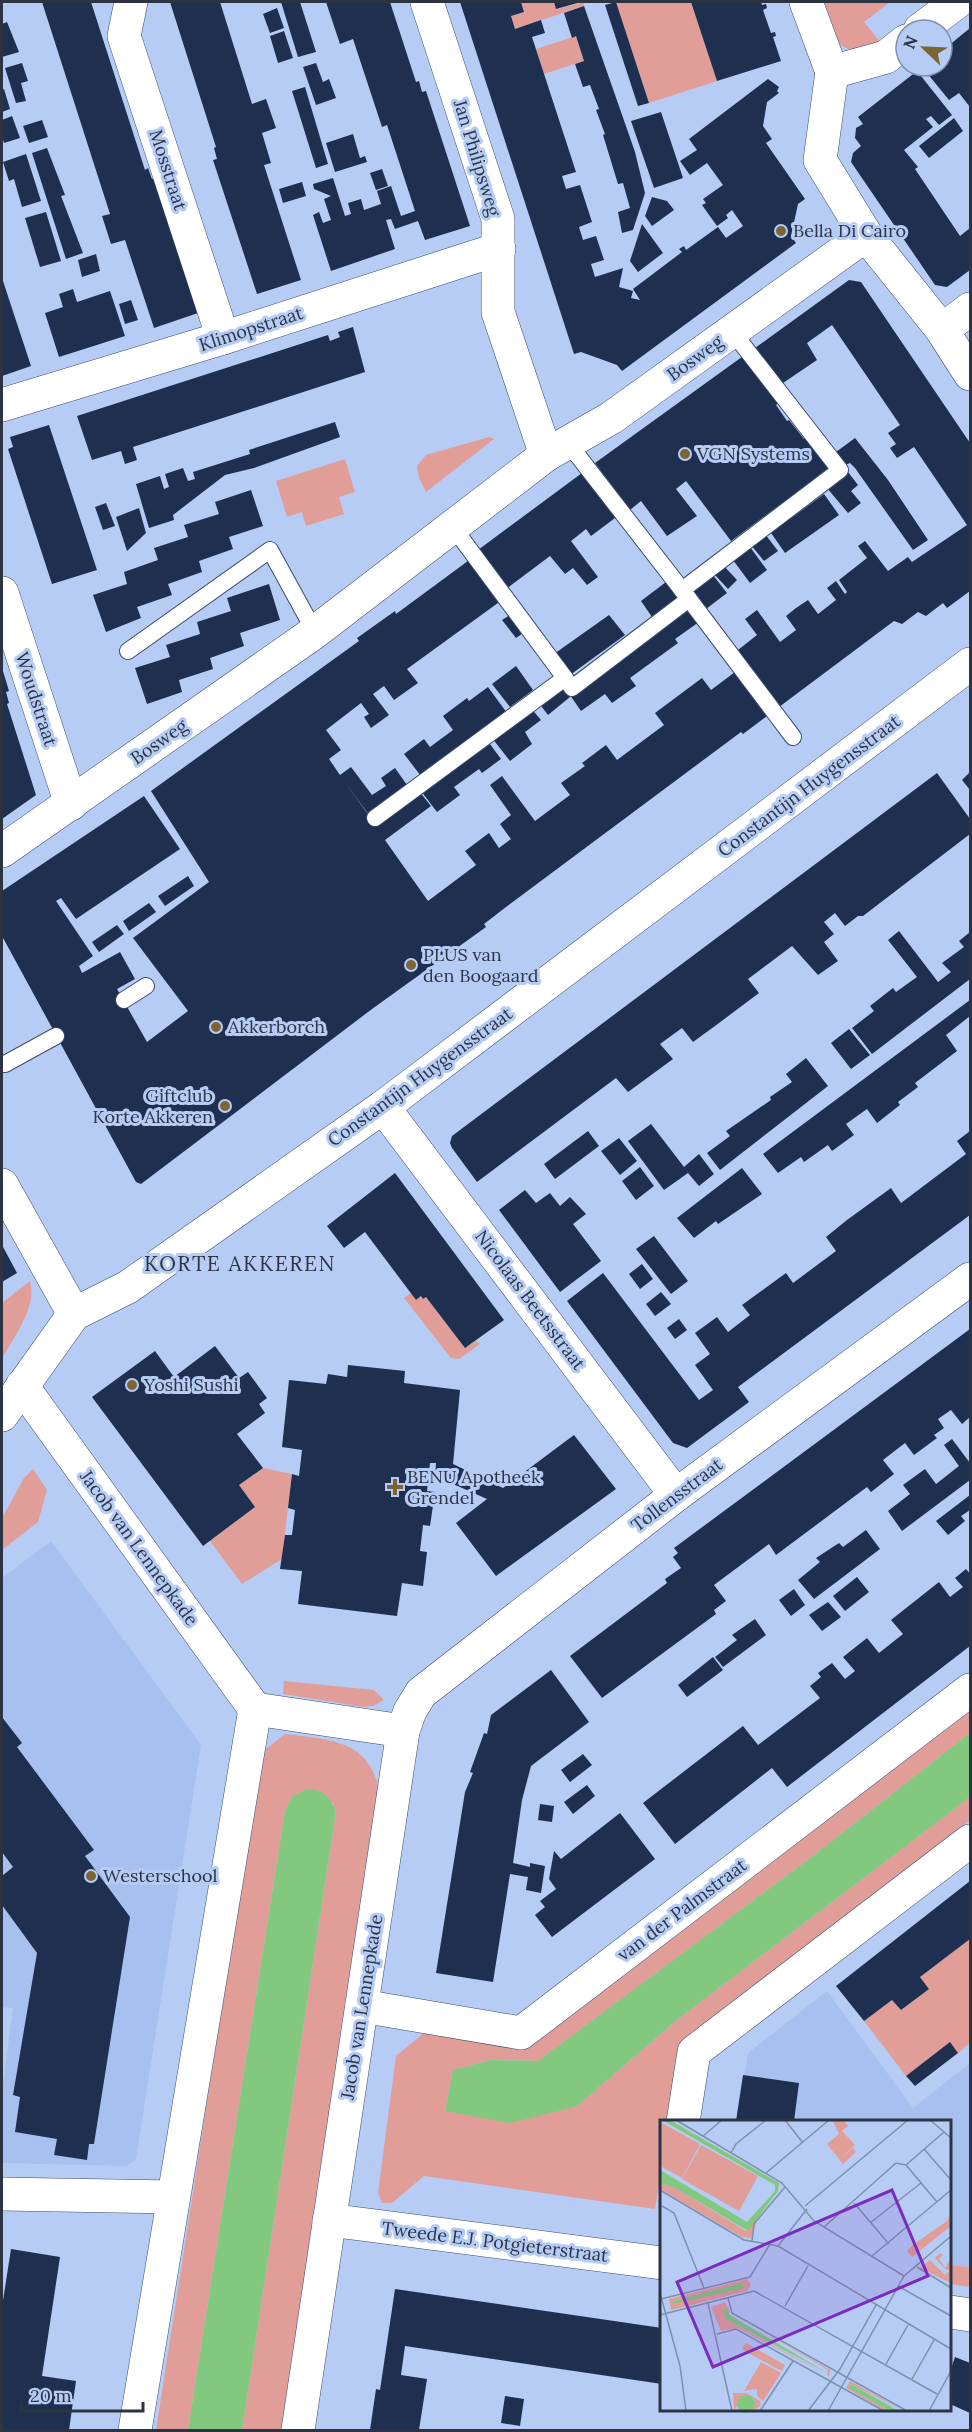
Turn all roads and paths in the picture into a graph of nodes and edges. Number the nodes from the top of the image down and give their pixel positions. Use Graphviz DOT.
graph roads {
  1 [pos="130,2"];
  2 [pos="427,2"];
  3 [pos="806,2"];
  4 [pos="957,2"];
  5 [pos="936,18"];
  6 [pos="894,51"];
  7 [pos="832,72"];
  8 [pos="866,235"];
  9 [pos="499,249"];
  10 [pos="970,309"];
  11 [pos="942,330"];
  12 [pos="732,331"];
  13 [pos="223,338"];
  14 [pos="970,374"];
  15 [pos="2,405"];
  16 [pos="557,449"];
  17 [pos="453,526"];
  18 [pos="2,593"];
  19 [pos="685,595"];
  20 [pos="315,632"];
  21 [pos="128,651"];
  22 [pos="970,664"];
  23 [pos="565,678"];
  24 [pos="793,737"];
  25 [pos="71,804"];
  26 [pos="375,818"];
  27 [pos="2,851"];
  28 [pos="146,987"];
  29 [pos="123,1000"];
  30 [pos="56,1036"];
  31 [pos="5,1064"];
  32 [pos="383,1107"];
  33 [pos="2,1185"];
  34 [pos="970,1279"];
  35 [pos="74,1314"];
  36 [pos="22,1386"];
  37 [pos="2,1415"];
  38 [pos="676,1495"];
  39 [pos="970,1690"];
  40 [pos="255,1709"];
  41 [pos="404,1731"];
  42 [pos="970,1841"];
  43 [pos="363,2006"];
  44 [pos="683,2120"];
  45 [pos="2,2194"];
  46 [pos="173,2198"];
  47 [pos="329,2220"];
  48 [pos="660,2260"];
  49 [pos="951,2312"];
  50 [pos="970,2315"];
  51 [pos="135,2430"];
  52 [pos="298,2430"];
  1 -- 13 [label="street, Mosstraat"];
  2 -- 9 [label="street, Jan Philipsweg"];
  3 -- 7 [label="street"];
  4 -- 5 [label="street"];
  6 -- 7 [label="street"];
  7 -- 8 [label="street"];
  8 -- 11 [label="street"];
  8 -- 12 [label="street, Bosweg"];
  9 -- 13 [label="street, Klimopstraat"];
  9 -- 16 [label="street, Jan Philipsweg"];
  10 -- 11 [label="street"];
  11 -- 14 [label="street"];
  12 -- 16 [label="street, Bosweg"];
  12 -- 19 [label="lane"];
  13 -- 15 [label="street, Klimopstraat"];
  16 -- 17 [label="street, Bosweg"];
  16 -- 19 [label="lane"];
  17 -- 20 [label="street, Bosweg"];
  17 -- 23 [label="lane"];
  18 -- 25 [label="street, Woudstraat"];
  19 -- 23 [label="lane"];
  19 -- 24 [label="lane"];
  20 -- 21 [label="lane"];
  20 -- 25 [label="street, Bosweg"];
  22 -- 32 [label="street, Constantijn Huygensstraat"];
  23 -- 26 [label="lane"];
  25 -- 27 [label="street, Bosweg"];
  28 -- 29 [label="lane"];
  30 -- 31 [label="lane"];
  32 -- 35 [label="street, Constantijn Huygensstraat"];
  32 -- 38 [label="street, Nicolaas Beetsstraat"];
  33 -- 35 [label="street"];
  34 -- 38 [label="street, Tollensstraat"];
  35 -- 36 [label="street, Constantijn Huygensstraat"];
  36 -- 37 [label="street, Constantijn Huygensstraat"];
  36 -- 40 [label="street, Jacob van Lennepkade"];
  38 -- 41 [label="street, Tollensstraat"];
  39 -- 43 [label="street, van der Palmstraat"];
  40 -- 41 [label="street"];
  40 -- 46 [label="street"];
  41 -- 43 [label="street, Jacob van Lennepkade"];
  42 -- 44 [label="street"];
  43 -- 47 [label="street, Jacob van Lennepkade"];
  45 -- 46 [label="street"];
  46 -- 51 [label="street"];
  47 -- 48 [label="street, Tweede E.J. Potgieterstraat"];
  47 -- 52 [label="street, Jacob van Lennepkade"];
  49 -- 50 [label="street"];
}
